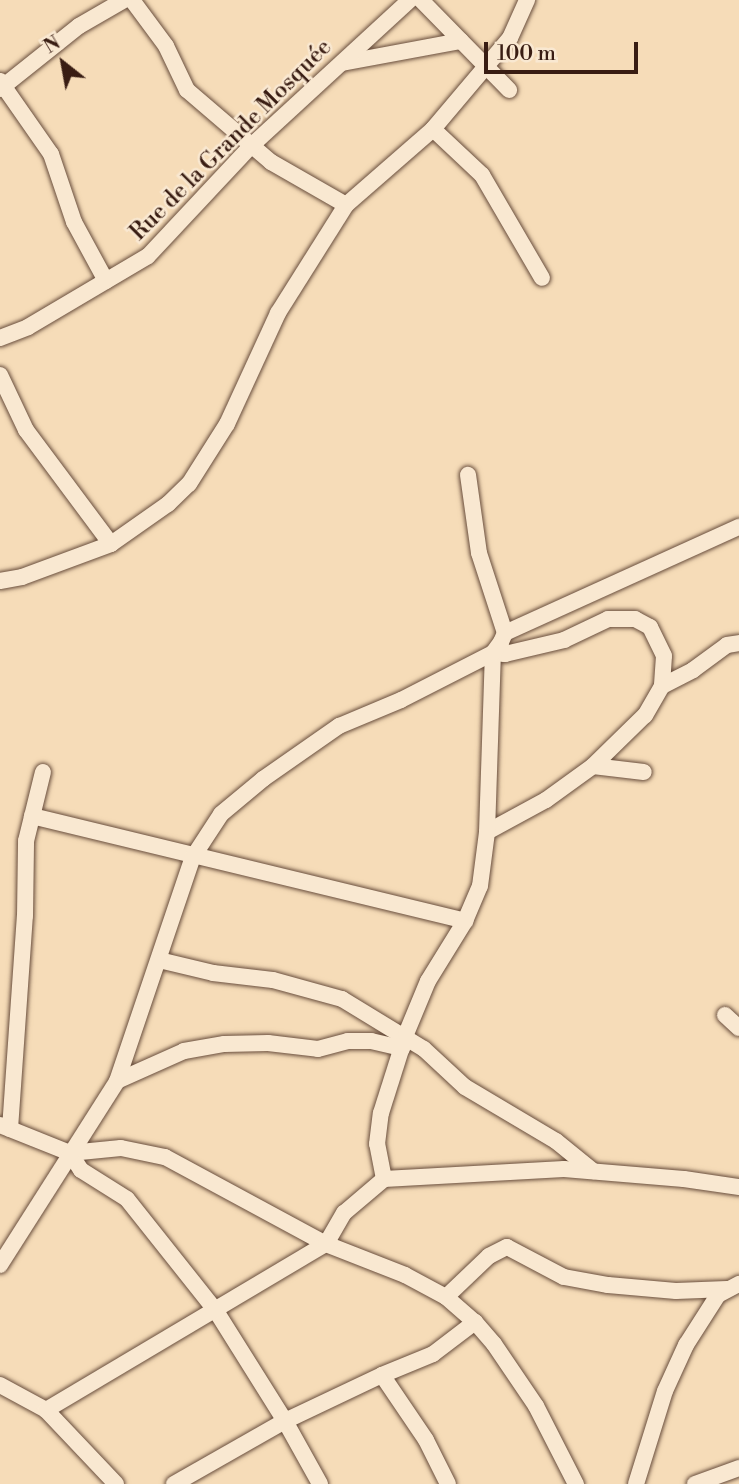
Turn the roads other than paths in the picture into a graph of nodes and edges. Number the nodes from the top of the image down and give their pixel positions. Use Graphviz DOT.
graph roads {
  1 [pos="124,0"];
  2 [pos="132,0"];
  3 [pos="410,0"];
  4 [pos="421,0"];
  5 [pos="527,0"];
  6 [pos="461,41"];
  7 [pos="340,64"];
  8 [pos="485,66"];
  9 [pos="1,85"];
  10 [pos="509,90"];
  11 [pos="433,129"];
  12 [pos="250,147"];
  13 [pos="346,205"];
  14 [pos="542,278"];
  15 [pos="106,281"];
  16 [pos="0,338"];
  17 [pos="0,375"];
  18 [pos="468,475"];
  19 [pos="739,527"];
  20 [pos="111,544"];
  21 [pos="0,580"];
  22 [pos="505,633"];
  23 [pos="739,643"];
  24 [pos="493,653"];
  25 [pos="662,686"];
  26 [pos="593,766"];
  27 [pos="43,772"];
  28 [pos="644,772"];
  29 [pos="32,817"];
  30 [pos="487,832"];
  31 [pos="193,857"];
  32 [pos="465,921"];
  33 [pos="159,960"];
  34 [pos="726,1015"];
  35 [pos="739,1028"];
  36 [pos="404,1043"];
  37 [pos="117,1081"];
  38 [pos="5,1127"];
  39 [pos="70,1153"];
  40 [pos="593,1171"];
  41 [pos="384,1179"];
  42 [pos="739,1187"];
  43 [pos="326,1244"];
  44 [pos="0,1265"];
  45 [pos="733,1286"];
  46 [pos="446,1297"];
  47 [pos="216,1311"];
  48 [pos="475,1322"];
  49 [pos="382,1375"];
  50 [pos="0,1385"];
  51 [pos="46,1410"];
  52 [pos="285,1421"];
  53 [pos="739,1468"];
  54 [pos="116,1484"];
  55 [pos="174,1484"];
  56 [pos="320,1484"];
  57 [pos="448,1484"];
  58 [pos="576,1484"];
  59 [pos="636,1484"];
  60 [pos="695,1484"];
  1 -- 9 [label="street"];
  2 -- 12 [label="street"];
  3 -- 7 [label="street, Rue de la Grande Mosquée"];
  4 -- 6 [label="street"];
  5 -- 8 [label="street"];
  6 -- 7 [label="street"];
  6 -- 8 [label="street"];
  7 -- 12 [label="street, Rue de la Grande Mosquée"];
  8 -- 10 [label="street"];
  8 -- 11 [label="street"];
  9 -- 15 [label="street"];
  11 -- 13 [label="street"];
  11 -- 14 [label="street"];
  12 -- 13 [label="street"];
  12 -- 15 [label="street, Rue de la Grande Mosquée"];
  13 -- 20 [label="street"];
  15 -- 16 [label="street, Rue de la Grande Mosquée"];
  17 -- 20 [label="street"];
  18 -- 22 [label="street"];
  19 -- 22 [label="street"];
  20 -- 21 [label="street"];
  22 -- 24 [label="street"];
  23 -- 25 [label="street"];
  24 -- 25 [label="street"];
  24 -- 30 [label="street"];
  24 -- 31 [label="street"];
  25 -- 26 [label="street"];
  26 -- 28 [label="street"];
  26 -- 30 [label="street"];
  27 -- 29 [label="street"];
  29 -- 31 [label="street"];
  29 -- 38 [label="street"];
  30 -- 32 [label="street"];
  31 -- 32 [label="street"];
  31 -- 33 [label="street"];
  32 -- 36 [label="street"];
  33 -- 36 [label="street"];
  33 -- 37 [label="street"];
  34 -- 35 [label="street"];
  36 -- 37 [label="street"];
  36 -- 40 [label="street"];
  36 -- 41 [label="street"];
  37 -- 39 [label="street"];
  38 -- 39 [label="street"];
  39 -- 43 [label="street"];
  39 -- 44 [label="street"];
  39 -- 47 [label="street"];
  40 -- 41 [label="street"];
  40 -- 42 [label="street"];
  41 -- 43 [label="street"];
  43 -- 46 [label="street"];
  43 -- 47 [label="street"];
  45 -- 46 [label="street"];
  45 -- 59 [label="street"];
  46 -- 48 [label="street"];
  47 -- 51 [label="street"];
  47 -- 52 [label="street"];
  48 -- 49 [label="street"];
  48 -- 58 [label="street"];
  49 -- 52 [label="street"];
  49 -- 57 [label="street"];
  50 -- 51 [label="street"];
  51 -- 54 [label="street"];
  52 -- 55 [label="street"];
  52 -- 56 [label="street"];
  53 -- 60 [label="street"];
}
